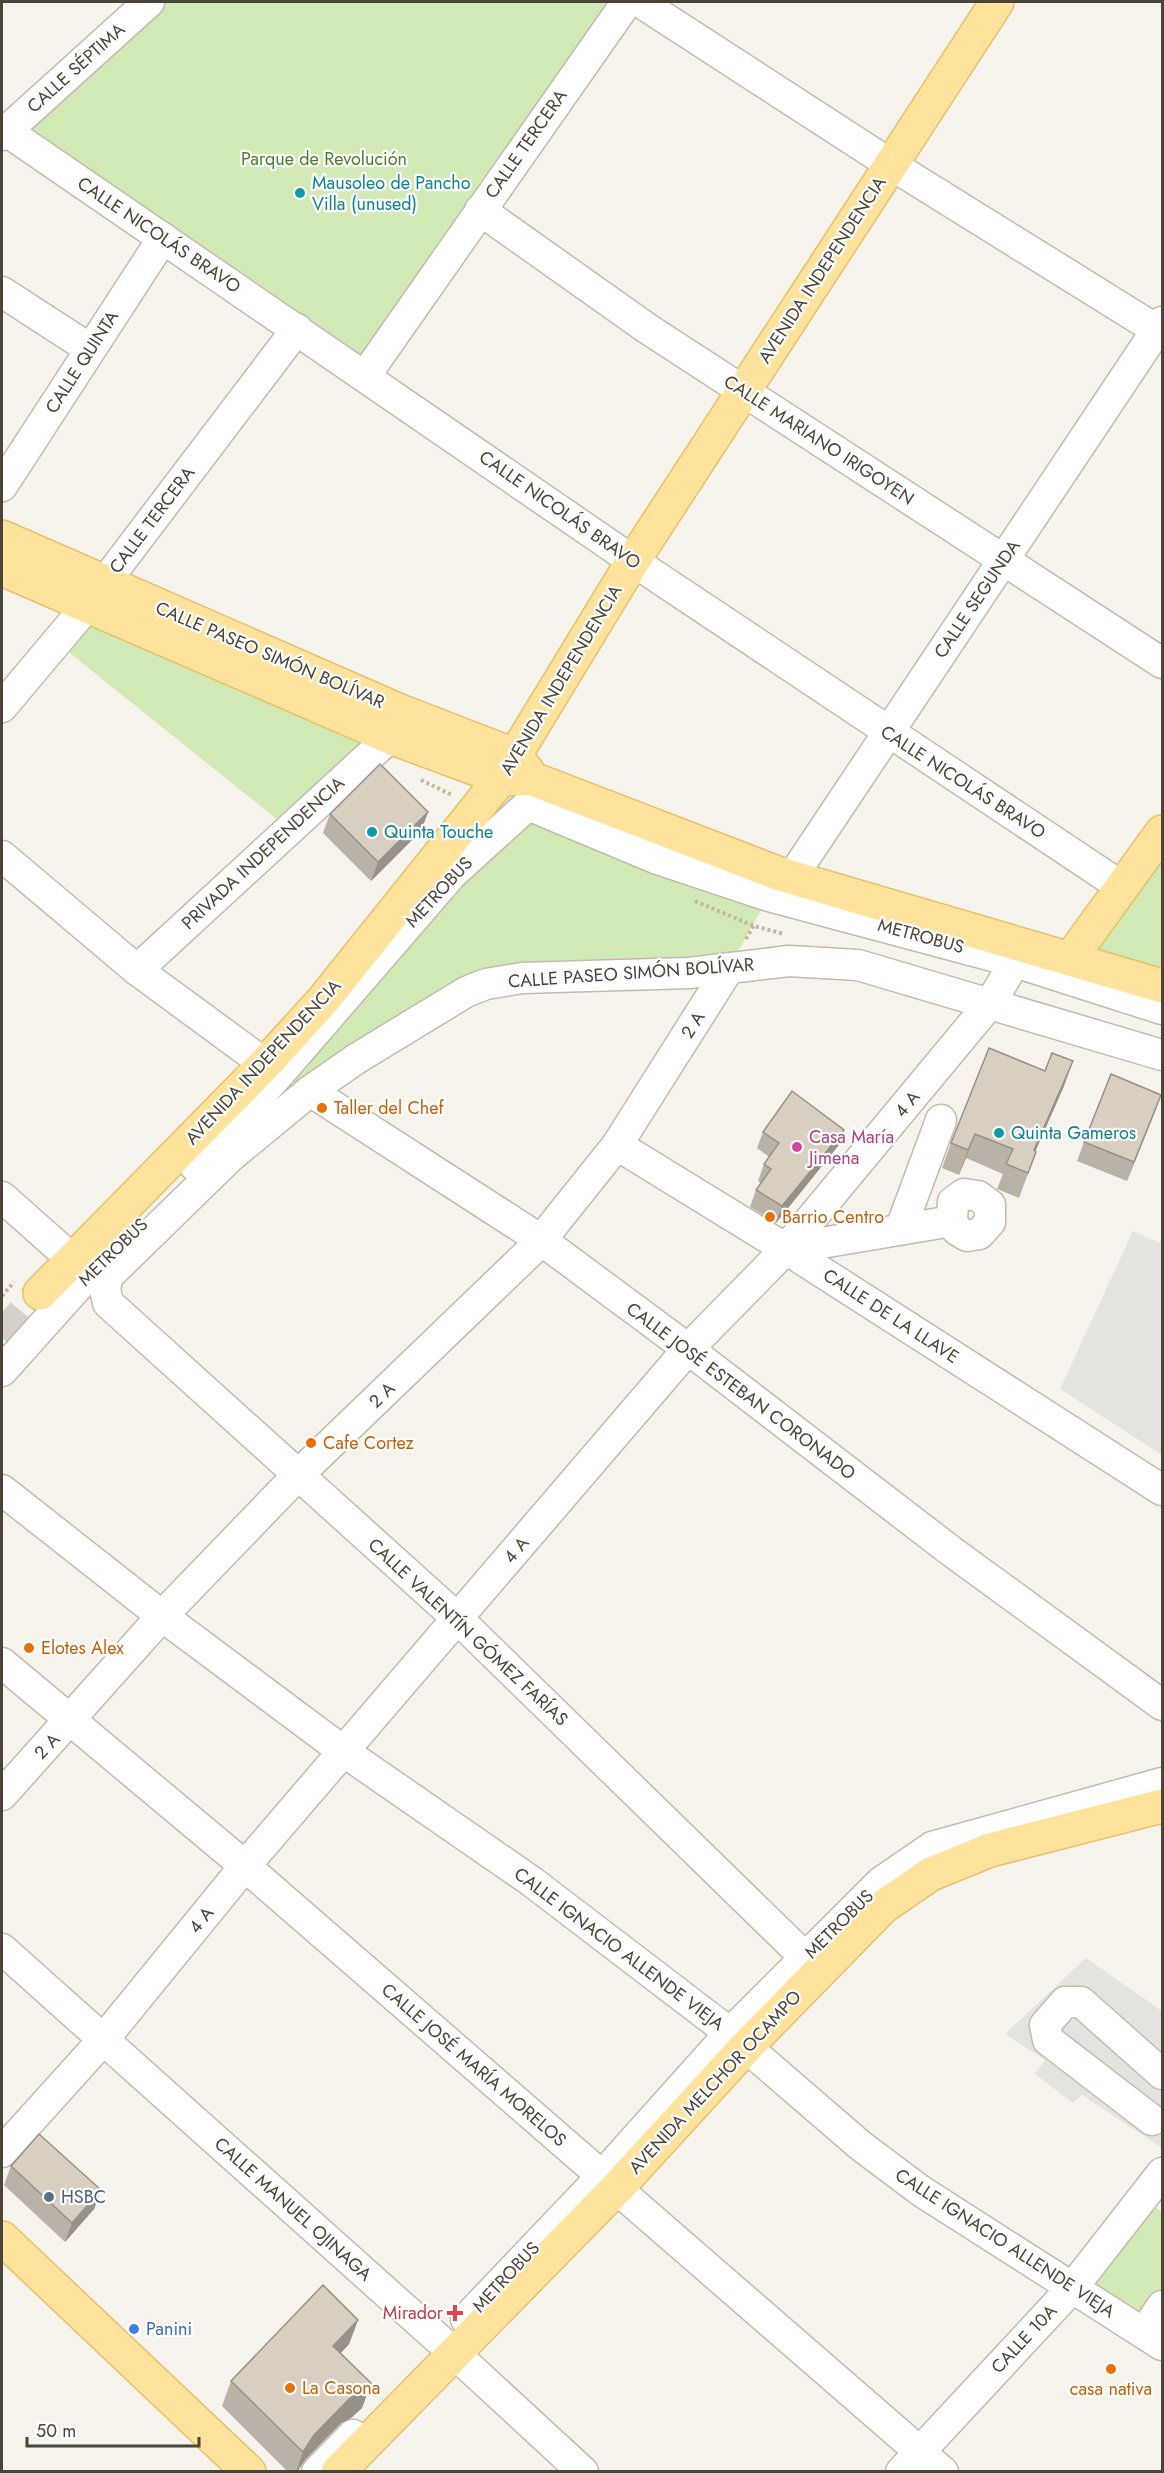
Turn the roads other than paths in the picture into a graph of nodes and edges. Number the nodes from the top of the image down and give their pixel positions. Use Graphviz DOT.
graph roads {
  1 [pos="149,2"];
  2 [pos="627,2"];
  3 [pos="640,2"];
  4 [pos="997,2"];
  5 [pos="3,131"];
  6 [pos="890,164"];
  7 [pos="480,210"];
  8 [pos="163,238"];
  9 [pos="2,292"];
  10 [pos="1160,326"];
  11 [pos="297,329"];
  12 [pos="90,349"];
  13 [pos="365,376"];
  14 [pos="743,392"];
  15 [pos="2,486"];
  16 [pos="2,537"];
  17 [pos="1004,559"];
  18 [pos="633,561"];
  19 [pos="2,569"];
  20 [pos="95,595"];
  21 [pos="1162,663"];
  22 [pos="2,707"];
  23 [pos="888,733"];
  24 [pos="390,737"];
  25 [pos="516,770"];
  26 [pos="1162,832"];
  27 [pos="2,856"];
  28 [pos="792,877"];
  29 [pos="1122,886"];
  30 [pos="1020,953"];
  31 [pos="1070,959"];
  32 [pos="729,968"];
  33 [pos="137,970"];
  34 [pos="1162,986"];
  35 [pos="991,1002"];
  36 [pos="1162,1008"];
  37 [pos="1162,1055"];
  38 [pos="265,1064"];
  39 [pos="310,1091"];
  40 [pos="941,1120"];
  41 [pos="617,1146"];
  42 [pos="2,1197"];
  43 [pos="952,1221"];
  44 [pos="901,1228"];
  45 [pos="541,1240"];
  46 [pos="786,1249"];
  47 [pos="73,1260"];
  48 [pos="40,1293"];
  49 [pos="108,1303"];
  50 [pos="688,1349"];
  51 [pos="2,1371"];
  52 [pos="298,1475"];
  53 [pos="2,1490"];
  54 [pos="1162,1490"];
  55 [pos="162,1616"];
  56 [pos="458,1619"];
  57 [pos="2,1663"];
  58 [pos="1162,1706"];
  59 [pos="70,1721"];
  60 [pos="343,1751"];
  61 [pos="1162,1783"];
  62 [pos="2,1796"];
  63 [pos="1162,1806"];
  64 [pos="245,1866"];
  65 [pos="2,1949"];
  66 [pos="811,1965"];
  67 [pos="103,2040"];
  68 [pos="738,2040"];
  69 [pos="1162,2074"];
  70 [pos="1152,2120"];
  71 [pos="2,2152"];
  72 [pos="1162,2173"];
  73 [pos="609,2182"];
  74 [pos="1154,2206"];
  75 [pos="2,2238"];
  76 [pos="1073,2287"];
  77 [pos="1162,2306"];
  78 [pos="1153,2339"];
  79 [pos="449,2348"];
  80 [pos="910,2462"];
  81 [pos="249,2472"];
  82 [pos="317,2472"];
  83 [pos="338,2472"];
  84 [pos="583,2472"];
  85 [pos="943,2472"];
  1 -- 5 [label="street, CALLE SÉPTIMA"];
  2 -- 7 [label="street, CALLE TERCERA"];
  3 -- 6 [label="street"];
  4 -- 6 [label="main road, AVENIDA INDEPENDENCIA"];
  5 -- 8 [label="street, CALLE NICOLÁS BRAVO"];
  6 -- 10 [label="street"];
  6 -- 14 [label="main road, AVENIDA INDEPENDENCIA"];
  7 -- 13 [label="street, CALLE TERCERA"];
  7 -- 14 [label="street, CALLE MARIANO IRIGOYEN"];
  8 -- 11 [label="street, CALLE NICOLÁS BRAVO"];
  8 -- 12 [label="street, CALLE QUINTA"];
  9 -- 12 [label="street"];
  10 -- 17 [label="street, CALLE SEGUNDA"];
  11 -- 13 [label="street, CALLE NICOLÁS BRAVO"];
  11 -- 20 [label="street, CALLE TERCERA"];
  12 -- 15 [label="street, CALLE QUINTA"];
  13 -- 18 [label="street, CALLE NICOLÁS BRAVO"];
  14 -- 17 [label="street, CALLE MARIANO IRIGOYEN"];
  14 -- 18 [label="main road, AVENIDA INDEPENDENCIA"];
  16 -- 20 [label="main road, CALLE PASEO SIMÓN BOLÍVAR"];
  17 -- 21 [label="street, CALLE MARIANO IRIGOYEN"];
  17 -- 23 [label="street, CALLE SEGUNDA"];
  18 -- 23 [label="street, CALLE NICOLÁS BRAVO"];
  18 -- 25 [label="main road, AVENIDA INDEPENDENCIA"];
  19 -- 20 [label="main road, CALLE PASEO SIMÓN BOLÍVAR"];
  20 -- 22 [label="street, CALLE TERCERA"];
  20 -- 24 [label="main road, CALLE PASEO SIMÓN BOLÍVAR"];
  20 -- 25 [label="main road, CALLE PASEO SIMÓN BOLÍVAR"];
  23 -- 28 [label="street, CALLE SEGUNDA"];
  23 -- 29 [label="street, CALLE NICOLÁS BRAVO"];
  24 -- 25 [label="main road, CALLE PASEO SIMÓN BOLÍVAR"];
  24 -- 33 [label="street, PRIVADA INDEPENDENCIA"];
  25 -- 28 [label="main road, CALLE PASEO SIMÓN BOLÍVAR"];
  25 -- 38 [label="main road, AVENIDA INDEPENDENCIA"];
  26 -- 29 [label="main road"];
  27 -- 33 [label="street"];
  28 -- 30 [label="main road, CALLE PASEO SIMÓN BOLÍVAR"];
  29 -- 31 [label="main road"];
  30 -- 31 [label="main road, CALLE PASEO SIMÓN BOLÍVAR"];
  30 -- 35 [label="street, 4 A"];
  30 -- 36 [label="street, METROBUS"];
  30 -- 51 [label="street, METROBUS"];
  31 -- 34 [label="main road, CALLE PASEO SIMÓN BOLÍVAR"];
  32 -- 35 [label="street, CALLE PASEO SIMÓN BOLÍVAR"];
  32 -- 39 [label="street, CALLE PASEO SIMÓN BOLÍVAR"];
  32 -- 41 [label="street, 2 A"];
  33 -- 38 [label="street"];
  35 -- 37 [label="street, CALLE PASEO SIMÓN BOLÍVAR"];
  35 -- 46 [label="street, 4 A"];
  38 -- 47 [label="main road, AVENIDA INDEPENDENCIA"];
  39 -- 45 [label="street, CALLE JOSÉ ESTEBAN CORONADO"];
  39 -- 49 [label="street, CALLE PASEO SIMÓN BOLÍVAR"];
  40 -- 44 [label="street"];
  41 -- 45 [label="street, 2 A"];
  41 -- 46 [label="street, CALLE DE LA LLAVE"];
  42 -- 47 [label="street"];
  43 -- 44 [label="street"];
  44 -- 46 [label="street"];
  45 -- 50 [label="street, CALLE JOSÉ ESTEBAN CORONADO"];
  45 -- 52 [label="street, 2 A"];
  46 -- 50 [label="street, 4 A"];
  46 -- 54 [label="street, CALLE DE LA LLAVE"];
  47 -- 48 [label="main road, AVENIDA INDEPENDENCIA"];
  49 -- 52 [label="street, CALLE VALENTÍN GÓMEZ FARÍAS"];
  50 -- 56 [label="street, 4 A"];
  50 -- 58 [label="street, CALLE JOSÉ ESTEBAN CORONADO"];
  52 -- 55 [label="street, 2 A"];
  52 -- 56 [label="street, CALLE VALENTÍN GÓMEZ FARÍAS"];
  53 -- 55 [label="street, CALLE IGNACIO ALLENDE VIEJA"];
  55 -- 59 [label="street, 2 A"];
  55 -- 60 [label="street, CALLE IGNACIO ALLENDE VIEJA"];
  56 -- 60 [label="street, 4 A"];
  56 -- 66 [label="street, CALLE VALENTÍN GÓMEZ FARÍAS"];
  57 -- 59 [label="street, CALLE JOSÉ MARÍA MORELOS"];
  59 -- 62 [label="street, 2 A"];
  59 -- 64 [label="street, CALLE JOSÉ MARÍA MORELOS"];
  60 -- 64 [label="street, 4 A"];
  60 -- 68 [label="street, CALLE IGNACIO ALLENDE VIEJA"];
  61 -- 66 [label="street, METROBUS"];
  63 -- 66 [label="main road, AVENIDA MELCHOR OCAMPO"];
  64 -- 67 [label="street, 4 A"];
  64 -- 73 [label="street, CALLE JOSÉ MARÍA MORELOS"];
  65 -- 67 [label="street, CALLE MANUEL OJINAGA"];
  66 -- 68 [label="main road, AVENIDA MELCHOR OCAMPO"];
  67 -- 71 [label="street, 4 A"];
  67 -- 79 [label="street, CALLE MANUEL OJINAGA"];
  68 -- 73 [label="main road, AVENIDA MELCHOR OCAMPO"];
  68 -- 76 [label="street, CALLE IGNACIO ALLENDE VIEJA"];
  69 -- 70 [label="street"];
  72 -- 74 [label="street, CALLE 10A"];
  73 -- 79 [label="main road, AVENIDA MELCHOR OCAMPO"];
  73 -- 80 [label="street, CALLE JOSÉ MARÍA MORELOS"];
  74 -- 76 [label="street, CALLE 10A"];
  75 -- 81 [label="main road"];
  76 -- 78 [label="street, CALLE IGNACIO ALLENDE VIEJA"];
  76 -- 80 [label="street, CALLE 10A"];
  77 -- 78 [label="street"];
  79 -- 82 [label="street"];
  79 -- 83 [label="main road, AVENIDA MELCHOR OCAMPO"];
  79 -- 84 [label="street, CALLE MANUEL OJINAGA"];
  80 -- 85 [label="street, CALLE JOSÉ MARÍA MORELOS"];
}
